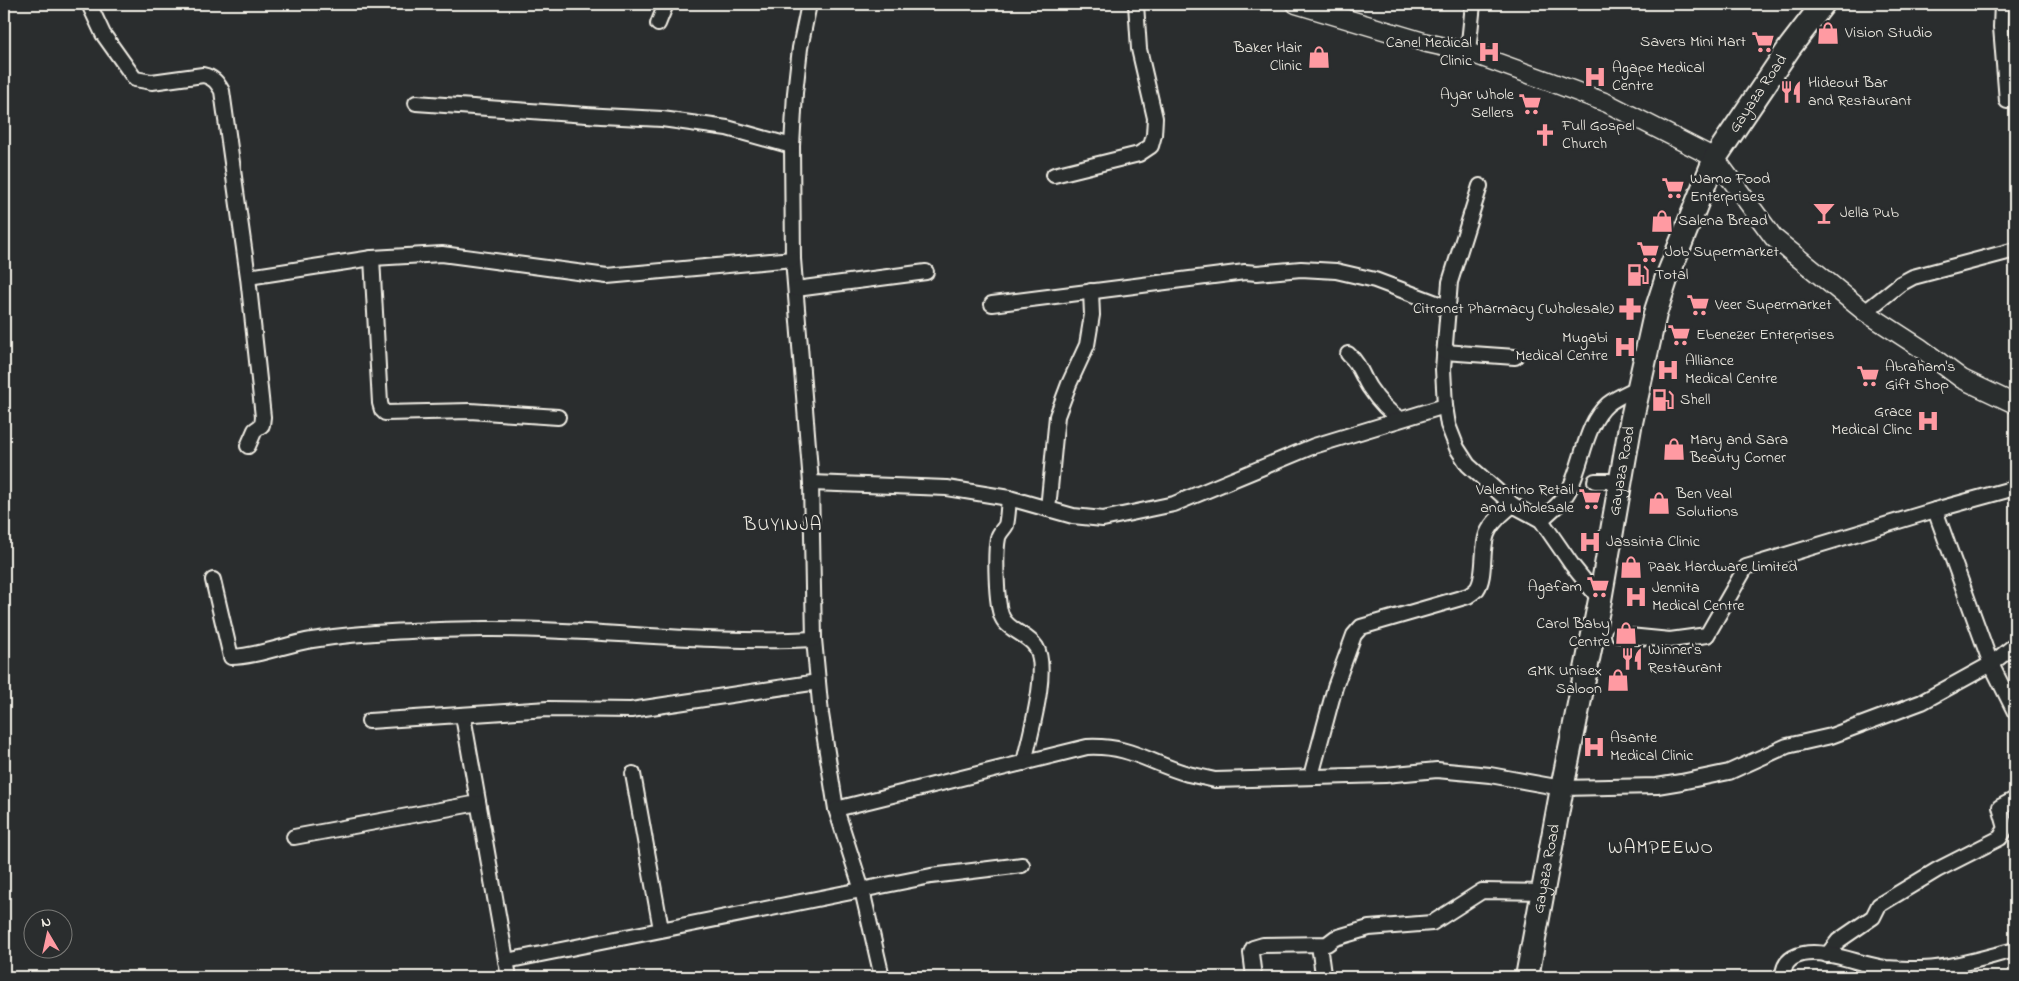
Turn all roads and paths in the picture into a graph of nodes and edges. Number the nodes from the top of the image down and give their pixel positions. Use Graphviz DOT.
graph roads {
  1 [pos="89,4"];
  2 [pos="666,4"];
  3 [pos="809,4"];
  4 [pos="1136,4"];
  5 [pos="1296,4"];
  6 [pos="1473,4"];
  7 [pos="1823,4"];
  8 [pos="2002,4"];
  9 [pos="658,24"];
  10 [pos="1468,52"];
  11 [pos="2007,101"];
  12 [pos="416,103"];
  13 [pos="792,146"];
  14 [pos="1715,158"];
  15 [pos="1054,175"];
  16 [pos="1480,186"];
  17 [pos="2015,250"];
  18 [pos="372,258"];
  19 [pos="793,259"];
  20 [pos="926,272"];
  21 [pos="248,277"];
  22 [pos="796,289"];
  23 [pos="1091,291"];
  24 [pos="992,304"];
  25 [pos="1447,308"];
  26 [pos="1865,312"];
  27 [pos="1444,352"];
  28 [pos="1348,354"];
  29 [pos="1514,357"];
  30 [pos="1639,387"];
  31 [pos="2015,404"];
  32 [pos="1444,406"];
  33 [pos="558,417"];
  34 [pos="1400,419"];
  35 [pos="248,446"];
  36 [pos="811,483"];
  37 [pos="2015,488"];
  38 [pos="1009,498"];
  39 [pos="1513,505"];
  40 [pos="1048,509"];
  41 [pos="1935,510"];
  42 [pos="1541,520"];
  43 [pos="213,580"];
  44 [pos="1600,600"];
  45 [pos="1619,634"];
  46 [pos="814,640"];
  47 [pos="2015,645"];
  48 [pos="1991,664"];
  49 [pos="818,682"];
  50 [pos="2015,712"];
  51 [pos="463,716"];
  52 [pos="369,722"];
  53 [pos="1024,763"];
  54 [pos="633,774"];
  55 [pos="1311,776"];
  56 [pos="1562,788"];
  57 [pos="2015,799"];
  58 [pos="478,803"];
  59 [pos="836,809"];
  60 [pos="294,837"];
  61 [pos="1022,865"];
  62 [pos="862,890"];
  63 [pos="1544,892"];
  64 [pos="661,929"];
  65 [pos="1319,945"];
  66 [pos="2015,950"];
  67 [pos="1827,955"];
  68 [pos="506,961"];
  69 [pos="509,977"];
  70 [pos="882,977"];
  71 [pos="1254,977"];
  72 [pos="1321,977"];
  73 [pos="1527,977"];
  74 [pos="1783,977"];
  1 -- 21 [label="street"];
  2 -- 9 [label="street"];
  3 -- 13 [label="street"];
  4 -- 15 [label="street"];
  5 -- 10 [label="street"];
  6 -- 10 [label="street"];
  7 -- 14 [label="main road, Gayaza Road"];
  8 -- 11 [label="street"];
  10 -- 14 [label="street"];
  12 -- 13 [label="street"];
  13 -- 19 [label="street"];
  14 -- 26 [label="street"];
  14 -- 30 [label="main road, Gayaza Road"];
  16 -- 25 [label="street"];
  17 -- 26 [label="street"];
  18 -- 19 [label="street"];
  18 -- 21 [label="street"];
  18 -- 33 [label="street"];
  19 -- 22 [label="street"];
  20 -- 22 [label="street"];
  21 -- 35 [label="street"];
  22 -- 36 [label="street"];
  23 -- 24 [label="street"];
  23 -- 25 [label="street"];
  23 -- 40 [label="street"];
  25 -- 27 [label="street"];
  26 -- 31 [label="street"];
  27 -- 29 [label="street"];
  27 -- 32 [label="street"];
  28 -- 34 [label="street"];
  30 -- 42 [label="street"];
  30 -- 44 [label="main road, Gayaza Road"];
  32 -- 34 [label="street"];
  32 -- 39 [label="street"];
  34 -- 40 [label="street"];
  36 -- 38 [label="street"];
  36 -- 46 [label="street"];
  37 -- 41 [label="street"];
  38 -- 40 [label="street"];
  38 -- 53 [label="street"];
  39 -- 42 [label="street"];
  39 -- 55 [label="street"];
  41 -- 45 [label="street"];
  41 -- 48 [label="street"];
  42 -- 44 [label="street"];
  43 -- 46 [label="street"];
  44 -- 56 [label="main road, Gayaza Road"];
  46 -- 49 [label="street"];
  47 -- 48 [label="street"];
  48 -- 50 [label="street"];
  48 -- 56 [label="street"];
  49 -- 51 [label="street"];
  49 -- 59 [label="street"];
  51 -- 52 [label="street"];
  51 -- 58 [label="street"];
  53 -- 55 [label="street"];
  53 -- 59 [label="street"];
  54 -- 64 [label="street"];
  55 -- 56 [label="street"];
  56 -- 63 [label="main road, Gayaza Road"];
  57 -- 67 [label="street"];
  58 -- 60 [label="street"];
  58 -- 68 [label="street"];
  59 -- 62 [label="street"];
  61 -- 62 [label="street"];
  62 -- 64 [label="street"];
  62 -- 70 [label="street"];
  63 -- 65 [label="street"];
  63 -- 73 [label="main road, Gayaza Road"];
  64 -- 68 [label="street"];
  65 -- 71 [label="street"];
  65 -- 72 [label="street"];
  66 -- 67 [label="street"];
  67 -- 74 [label="street"];
  68 -- 69 [label="street"];
}
